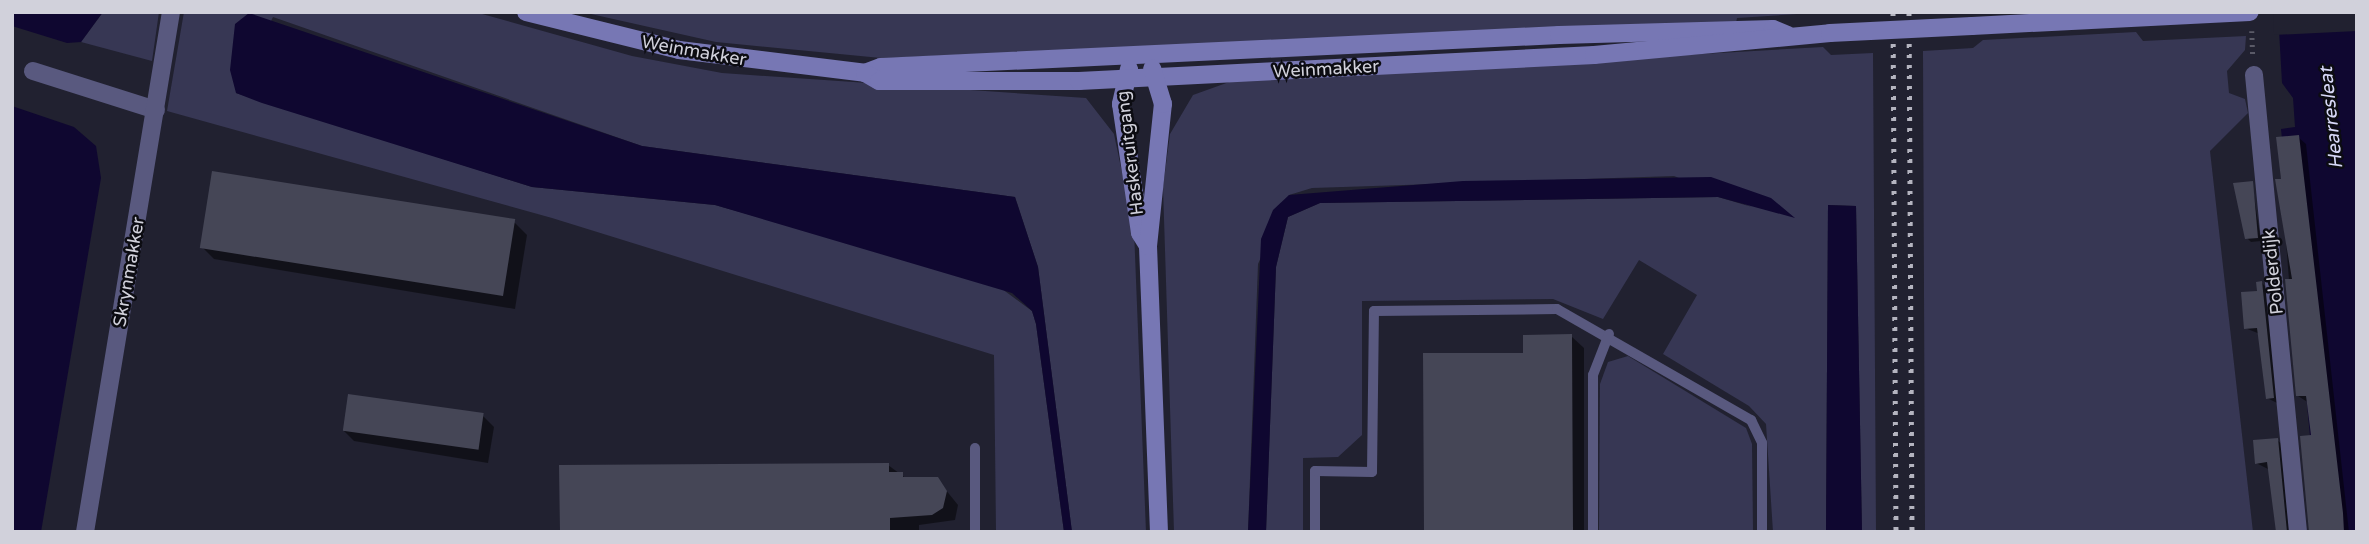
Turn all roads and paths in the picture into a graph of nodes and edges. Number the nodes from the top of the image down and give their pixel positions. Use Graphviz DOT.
graph roads {
  1 [pos="171,12"];
  2 [pos="526,12"];
  3 [pos="2251,18"];
  4 [pos="1788,35"];
  5 [pos="1139,54"];
  6 [pos="33,71"];
  7 [pos="865,73"];
  8 [pos="2254,75"];
  9 [pos="1160,77"];
  10 [pos="1122,79"];
  11 [pos="156,110"];
  12 [pos="1148,246"];
  13 [pos="1609,334"];
  14 [pos="975,448"];
  15 [pos="85,532"];
  16 [pos="975,532"];
  17 [pos="1159,532"];
  18 [pos="1315,532"];
  19 [pos="1593,532"];
  20 [pos="1762,532"];
  21 [pos="2298,532"];
  1 -- 11 [label="street, Skrynmakker"];
  2 -- 7 [label="main road, Weinmakker"];
  3 -- 4 [label="main road, Weinmakker, bridge"];
  3 -- 8 [label="path"];
  4 -- 5 [label="main road, Weinmakker"];
  4 -- 9 [label="main road, Weinmakker"];
  5 -- 7 [label="main road, Weinmakker"];
  5 -- 9 [label="main road"];
  5 -- 10 [label="main road, Haskeruitgang"];
  6 -- 11 [label="street"];
  7 -- 10 [label="main road, Weinmakker"];
  8 -- 21 [label="street, Polderdijk"];
  9 -- 10 [label="main road, Weinmakker"];
  9 -- 12 [label="main road, Haskeruitgang"];
  10 -- 12 [label="main road, Haskeruitgang"];
  11 -- 15 [label="street, Skrynmakker"];
  12 -- 17 [label="main road, Haskeruitgang"];
  13 -- 18 [label="lane"];
  13 -- 19 [label="lane"];
  13 -- 20 [label="lane"];
  14 -- 16 [label="lane"];
}
